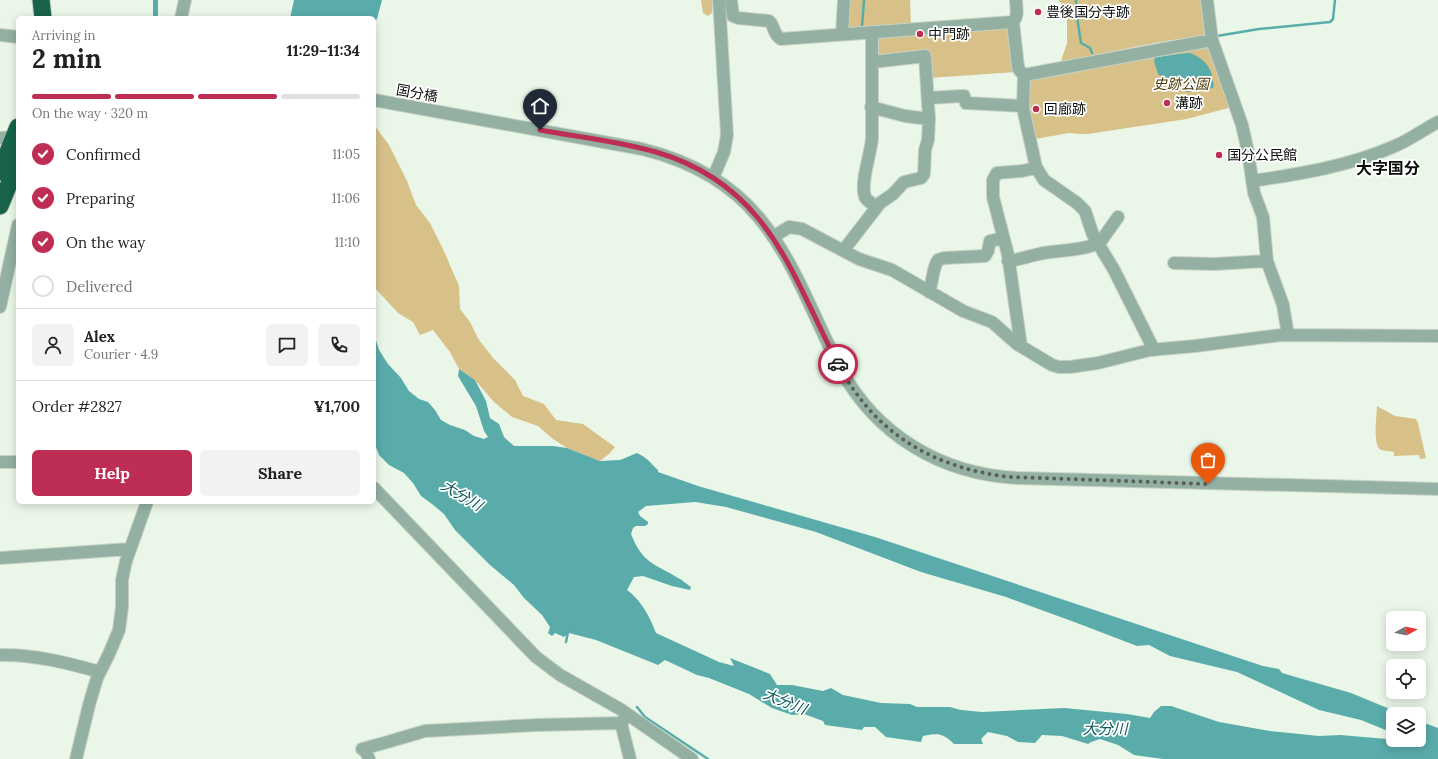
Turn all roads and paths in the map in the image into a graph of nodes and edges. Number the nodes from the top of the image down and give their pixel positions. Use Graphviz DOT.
graph roads {
  1 [pos="29,0"];
  2 [pos="41,0"];
  3 [pos="185,0"];
  4 [pos="719,0"];
  5 [pos="731,0"];
  6 [pos="844,0"];
  7 [pos="1016,0"];
  8 [pos="1207,0"];
  9 [pos="31,16"];
  10 [pos="43,16"];
  11 [pos="181,16"];
  12 [pos="1012,22"];
  13 [pos="872,32"];
  14 [pos="842,34"];
  15 [pos="0,35"];
  16 [pos="16,37"];
  17 [pos="1212,40"];
  18 [pos="872,62"];
  19 [pos="1024,74"];
  20 [pos="928,98"];
  21 [pos="376,100"];
  22 [pos="1022,106"];
  23 [pos="871,107"];
  24 [pos="929,119"];
  25 [pos="1438,122"];
  26 [pos="11,134"];
  27 [pos="16,167"];
  28 [pos="1036,168"];
  29 [pos="0,172"];
  30 [pos="713,178"];
  31 [pos="1252,181"];
  32 [pos="0,206"];
  33 [pos="876,207"];
  34 [pos="1118,218"];
  35 [pos="16,237"];
  36 [pos="774,237"];
  37 [pos="1003,238"];
  38 [pos="1097,244"];
  39 [pos="846,247"];
  40 [pos="1008,261"];
  41 [pos="1268,261"];
  42 [pos="1174,263"];
  43 [pos="930,292"];
  44 [pos="0,307"];
  45 [pos="1288,335"];
  46 [pos="1438,336"];
  47 [pos="1021,346"];
  48 [pos="1154,350"];
  49 [pos="0,462"];
  50 [pos="16,462"];
  51 [pos="376,490"];
  52 [pos="1438,490"];
  53 [pos="146,504"];
  54 [pos="130,548"];
  55 [pos="0,558"];
  56 [pos="0,655"];
  57 [pos="100,672"];
  58 [pos="625,719"];
  59 [pos="76,759"];
  60 [pos="369,759"];
  61 [pos="630,759"];
  62 [pos="692,759"];
  1 -- 9 [label="highway"];
  2 -- 10 [label="highway"];
  3 -- 11 [label="street"];
  4 -- 30 [label="street"];
  5 -- 14 [label="street"];
  6 -- 14 [label="street"];
  7 -- 12 [label="street"];
  8 -- 17 [label="street"];
  12 -- 13 [label="street"];
  12 -- 19 [label="street"];
  13 -- 14 [label="street"];
  13 -- 18 [label="street"];
  15 -- 16 [label="street"];
  17 -- 19 [label="street"];
  17 -- 31 [label="street"];
  18 -- 20 [label="street"];
  18 -- 23 [label="street"];
  19 -- 22 [label="street"];
  20 -- 22 [label="street"];
  20 -- 24 [label="street"];
  21 -- 30 [label="street, 国分橋"];
  22 -- 28 [label="street"];
  23 -- 24 [label="street"];
  23 -- 33 [label="street"];
  24 -- 33 [label="street"];
  25 -- 31 [label="street"];
  26 -- 29 [label="highway"];
  27 -- 32 [label="highway"];
  28 -- 37 [label="street"];
  28 -- 38 [label="street"];
  30 -- 36 [label="street, 国分橋"];
  31 -- 41 [label="street"];
  33 -- 39 [label="street"];
  34 -- 38 [label="street"];
  35 -- 44 [label="street"];
  36 -- 43 [label="street"];
  36 -- 52 [label="street, 国分橋"];
  37 -- 40 [label="street"];
  37 -- 43 [label="street"];
  38 -- 40 [label="street"];
  38 -- 48 [label="street"];
  40 -- 47 [label="street"];
  41 -- 42 [label="street"];
  41 -- 45 [label="street"];
  43 -- 47 [label="street"];
  45 -- 46 [label="street"];
  45 -- 48 [label="street"];
  47 -- 48 [label="street"];
  49 -- 50 [label="street"];
  51 -- 58 [label="street"];
  53 -- 54 [label="street"];
  54 -- 55 [label="street"];
  54 -- 57 [label="street"];
  56 -- 57 [label="street"];
  57 -- 59 [label="street"];
  58 -- 60 [label="street"];
  58 -- 61 [label="street"];
  58 -- 62 [label="street"];
}
